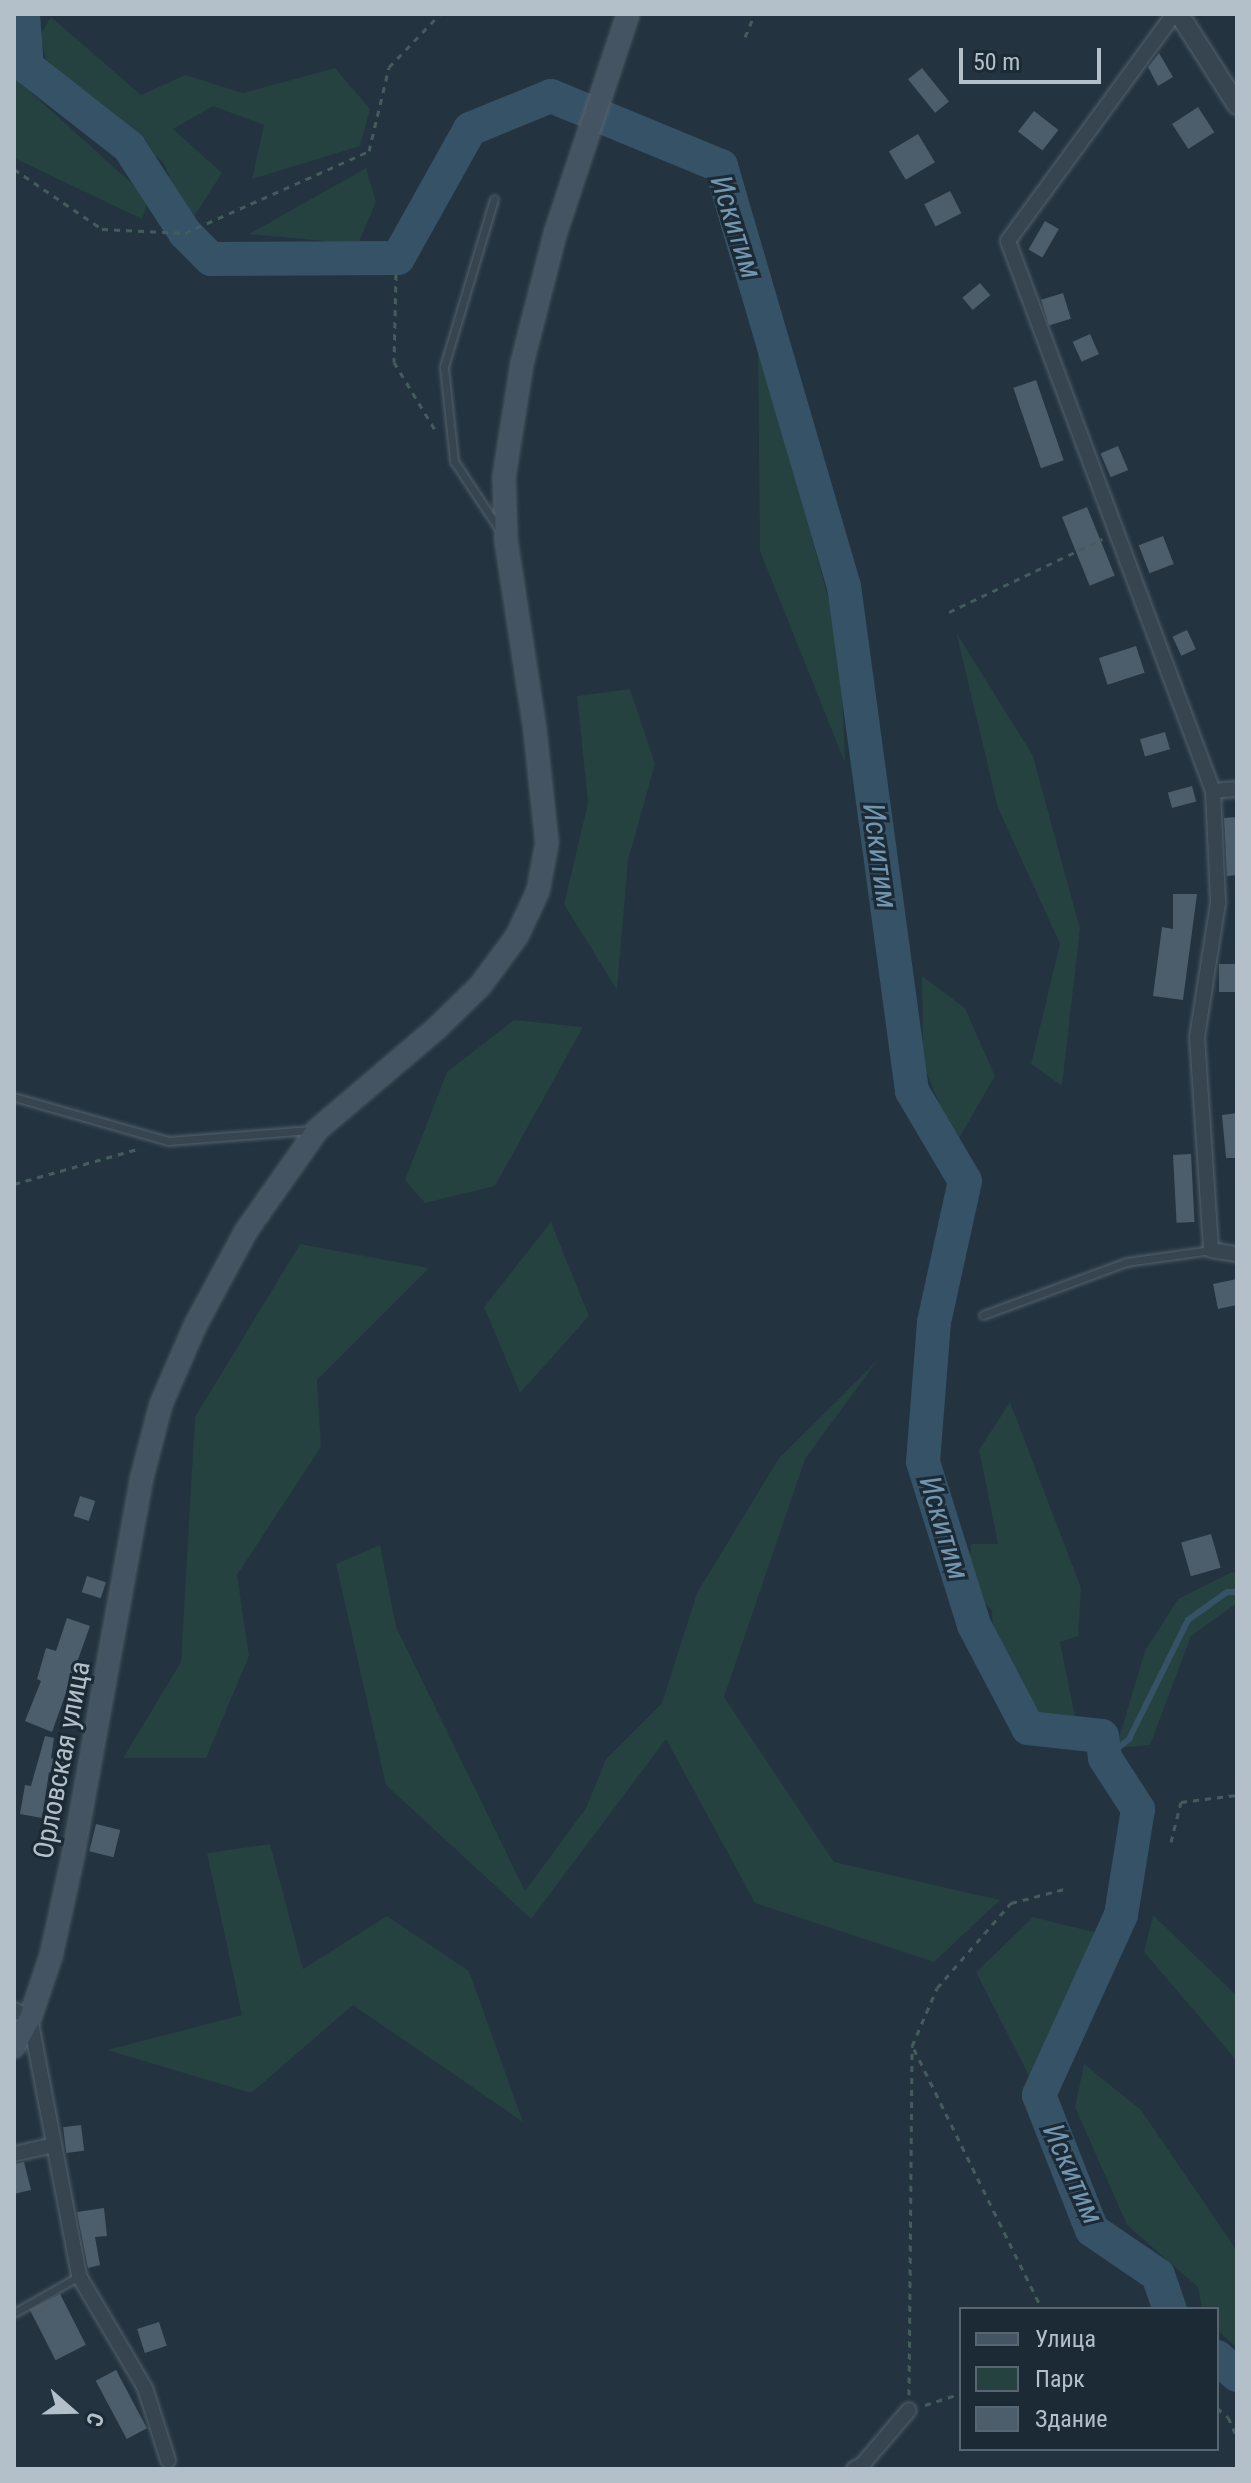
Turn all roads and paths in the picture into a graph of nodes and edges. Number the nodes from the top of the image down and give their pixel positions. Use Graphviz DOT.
graph roads {
  1 [pos="440,14"];
  2 [pos="755,14"];
  3 [pos="1176,14"];
  4 [pos="625,22"];
  5 [pos="745,37"];
  6 [pos="1237,105"];
  7 [pos="14,169"];
  8 [pos="494,199"];
  9 [pos="396,274"];
  10 [pos="454,461"];
  11 [pos="1116,532"];
  12 [pos="506,541"];
  13 [pos="949,612"];
  14 [pos="1237,789"];
  15 [pos="1213,791"];
  16 [pos="14,1097"];
  17 [pos="23,1101"];
  18 [pos="14,1106"];
  19 [pos="317,1130"];
  20 [pos="168,1141"];
  21 [pos="14,1184"];
  22 [pos="1211,1250"];
  23 [pos="1237,1254"];
  24 [pos="983,1315"];
  25 [pos="1237,1795"];
  26 [pos="1171,1842"];
  27 [pos="1064,1889"];
  28 [pos="22,2014"];
  29 [pos="912,2046"];
  30 [pos="14,2047"];
  31 [pos="54,2145"];
  32 [pos="14,2154"];
  33 [pos="79,2276"];
  34 [pos="1041,2307"];
  35 [pos="14,2313"];
  36 [pos="959,2394"];
  37 [pos="909,2410"];
  38 [pos="1219,2410"];
  39 [pos="1237,2437"];
  40 [pos="168,2460"];
  41 [pos="854,2469"];
  1 -- 7 [label="path"];
  2 -- 5 [label="path"];
  3 -- 6 [label="street"];
  3 -- 11 [label="street"];
  4 -- 12 [label="main road, Орловская улица"];
  8 -- 10 [label="lane"];
  9 -- 10 [label="path"];
  10 -- 12 [label="lane"];
  11 -- 13 [label="path"];
  11 -- 15 [label="street"];
  12 -- 19 [label="main road, Орловская улица"];
  14 -- 15 [label="street"];
  15 -- 22 [label="street"];
  16 -- 17 [label="lane"];
  17 -- 18 [label="lane"];
  17 -- 20 [label="lane"];
  19 -- 20 [label="lane"];
  19 -- 28 [label="main road, Орловская улица"];
  20 -- 21 [label="path"];
  22 -- 23 [label="street"];
  22 -- 24 [label="lane"];
  25 -- 26 [label="path"];
  27 -- 29 [label="path"];
  28 -- 30 [label="main road, Орловская улица"];
  28 -- 31 [label="street"];
  29 -- 34 [label="path"];
  29 -- 37 [label="path"];
  31 -- 32 [label="street"];
  31 -- 33 [label="street"];
  33 -- 35 [label="lane"];
  33 -- 40 [label="street"];
  36 -- 37 [label="path"];
  37 -- 41 [label="street"];
  38 -- 39 [label="path"];
}
